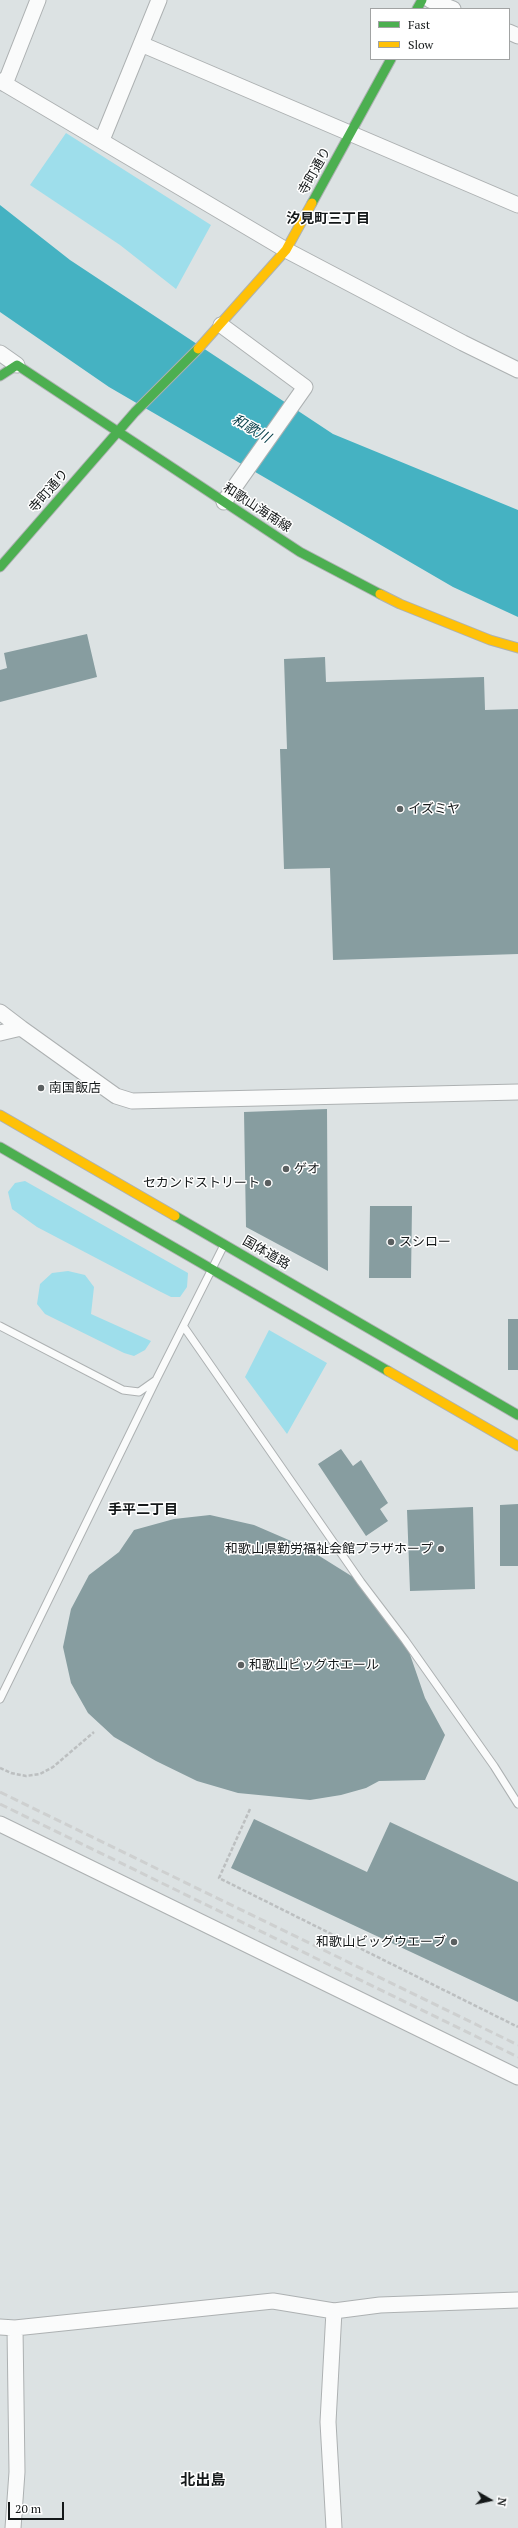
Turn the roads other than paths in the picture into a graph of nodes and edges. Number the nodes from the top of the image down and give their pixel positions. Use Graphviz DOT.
graph roads {
  1 [pos="38,0"];
  2 [pos="160,0"];
  3 [pos="430,0"];
  4 [pos="450,8"];
  5 [pos="142,44"];
  6 [pos="390,60"];
  7 [pos="3,82"];
  8 [pos="351,132"];
  9 [pos="102,140"];
  10 [pos="518,205"];
  11 [pos="286,250"];
  12 [pos="221,325"];
  13 [pos="0,353"];
  14 [pos="16,365"];
  15 [pos="518,370"];
  16 [pos="0,376"];
  17 [pos="118,432"];
  18 [pos="224,502"];
  19 [pos="0,567"];
  20 [pos="518,648"];
  21 [pos="0,1012"];
  22 [pos="21,1028"];
  23 [pos="0,1033"];
  24 [pos="518,1092"];
  25 [pos="0,1115"];
  26 [pos="0,1147"];
  27 [pos="225,1244"];
  28 [pos="212,1270"];
  29 [pos="0,1326"];
  30 [pos="184,1327"];
  31 [pos="156,1380"];
  32 [pos="518,1415"];
  33 [pos="518,1446"];
  34 [pos="0,1699"];
  35 [pos="518,1804"];
  36 [pos="0,1824"];
  37 [pos="518,2077"];
  38 [pos="518,2300"];
  39 [pos="334,2311"];
  40 [pos="7,2328"];
  41 [pos="13,2528"];
  42 [pos="334,2528"];
  1 -- 7 [label="street"];
  2 -- 5 [label="street"];
  3 -- 4 [label="street"];
  5 -- 8 [label="street"];
  5 -- 9 [label="street"];
  6 -- 8 [label="street, 寺町通り"];
  7 -- 9 [label="street"];
  8 -- 10 [label="street"];
  8 -- 11 [label="street, 寺町通り"];
  9 -- 11 [label="street"];
  11 -- 12 [label="street, 寺町通り"];
  11 -- 15 [label="street"];
  12 -- 17 [label="street, 寺町通り"];
  12 -- 18 [label="street"];
  13 -- 14 [label="street"];
  14 -- 16 [label="street"];
  14 -- 17 [label="street, 和歌山海南線"];
  17 -- 18 [label="street, 和歌山海南線"];
  17 -- 19 [label="street, 寺町通り"];
  18 -- 20 [label="street, 和歌山海南線"];
  21 -- 22 [label="street"];
  22 -- 23 [label="street"];
  22 -- 24 [label="street"];
  25 -- 27 [label="street, 国体道路"];
  26 -- 28 [label="street"];
  27 -- 28 [label="lane"];
  27 -- 32 [label="street, 国体道路"];
  28 -- 30 [label="lane"];
  28 -- 33 [label="street"];
  29 -- 31 [label="lane"];
  30 -- 31 [label="lane"];
  30 -- 35 [label="lane"];
  31 -- 34 [label="lane"];
  36 -- 37 [label="street"];
  38 -- 39 [label="street"];
  39 -- 40 [label="street"];
  39 -- 42 [label="street"];
  40 -- 41 [label="street"];
}
